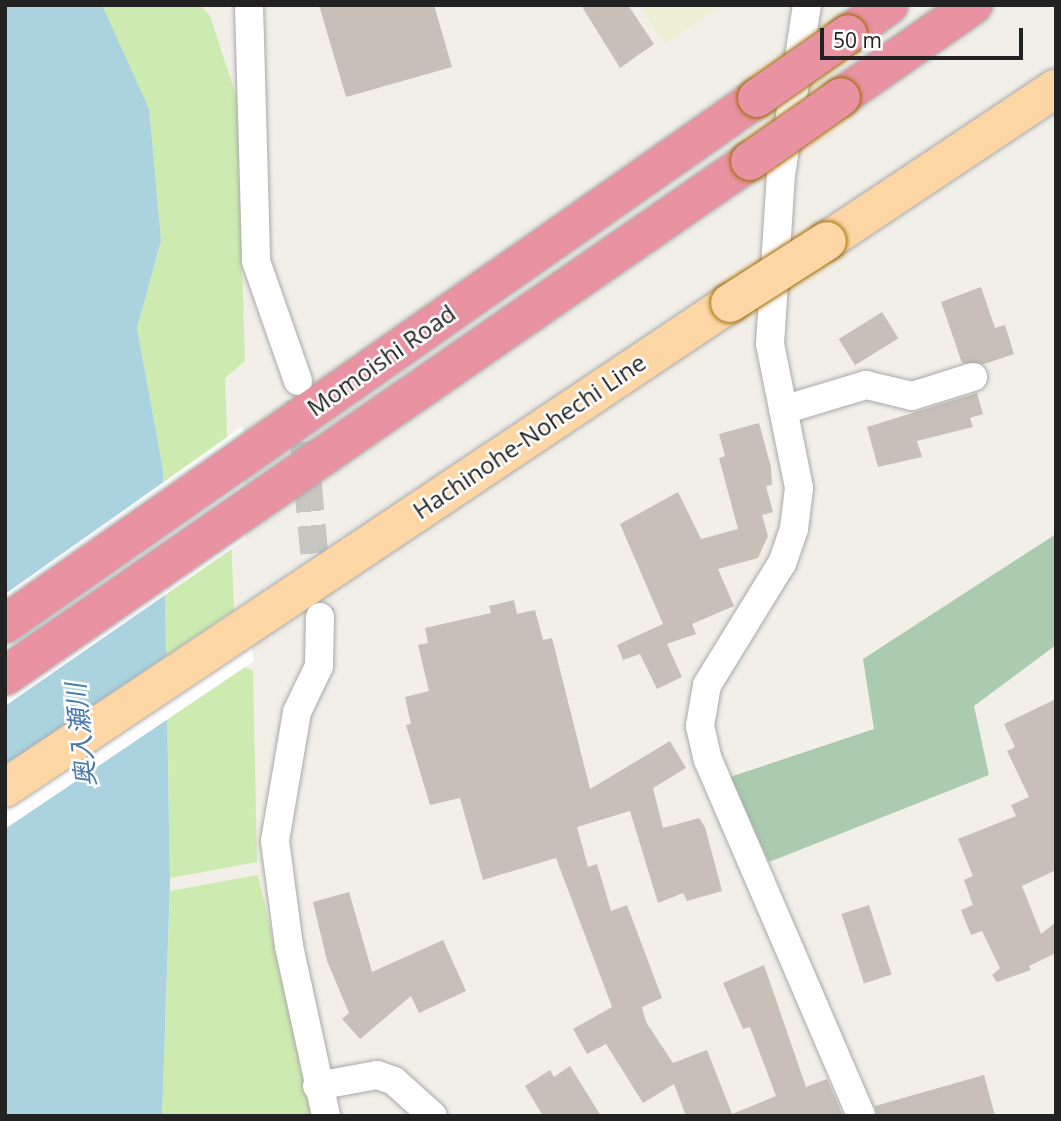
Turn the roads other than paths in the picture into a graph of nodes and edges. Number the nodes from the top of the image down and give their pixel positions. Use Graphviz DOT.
graph roads {
  1 [pos="249,5"];
  2 [pos="807,5"];
  3 [pos="889,5"];
  4 [pos="973,5"];
  5 [pos="1056,88"];
  6 [pos="973,377"];
  7 [pos="298,381"];
  8 [pos="783,410"];
  9 [pos="320,617"];
  10 [pos="5,624"];
  11 [pos="5,676"];
  12 [pos="5,788"];
  13 [pos="317,1086"];
  14 [pos="326,1116"];
  15 [pos="433,1116"];
  16 [pos="861,1116"];
  1 -- 7 [label="street"];
  2 -- 8 [label="street"];
  3 -- 10 [label="highway, Momoishi Road, bridge"];
  4 -- 11 [label="highway, Momoishi Road, bridge"];
  5 -- 12 [label="main road, Hachinohe-Nohechi Line, bridge"];
  6 -- 8 [label="street"];
  8 -- 16 [label="street"];
  9 -- 13 [label="street"];
  13 -- 14 [label="street"];
  13 -- 15 [label="street"];
}
